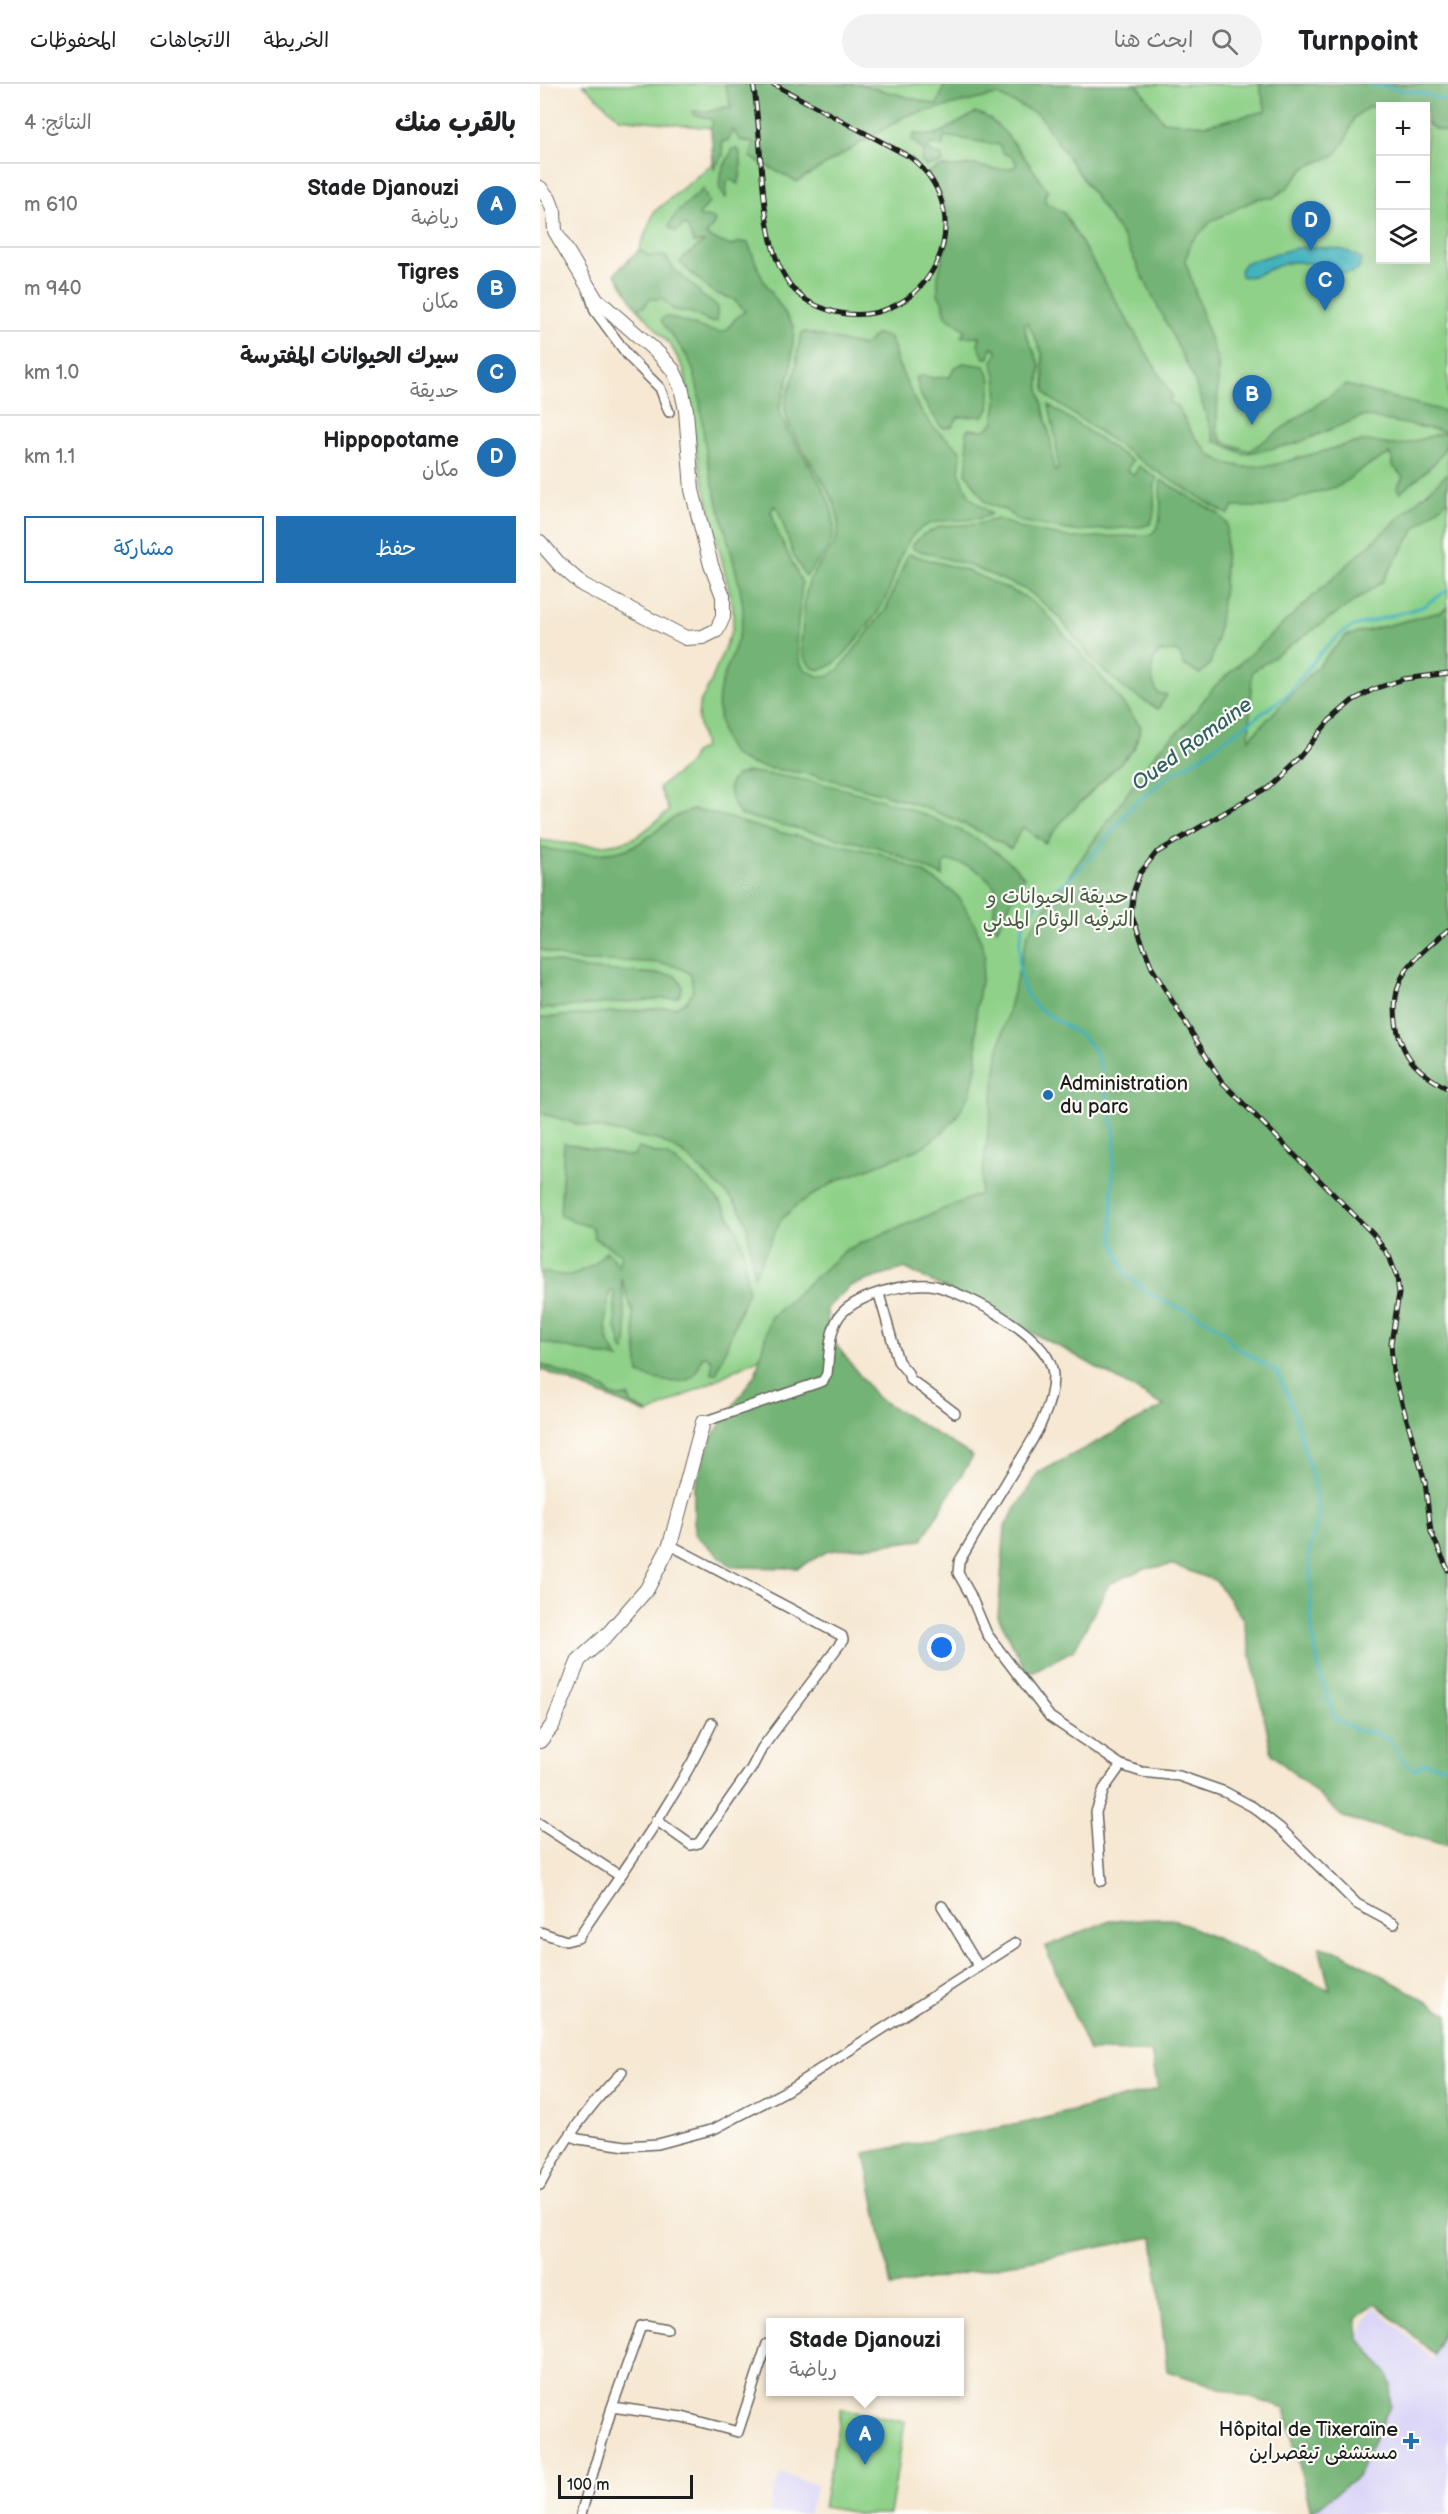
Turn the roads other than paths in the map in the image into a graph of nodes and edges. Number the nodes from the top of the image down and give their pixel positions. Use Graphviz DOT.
graph roads {
  1 [pos="540,189"];
  2 [pos="588,287"];
  3 [pos="669,412"];
  4 [pos="540,542"];
  5 [pos="879,1294"];
  6 [pos="955,1413"];
  7 [pos="703,1422"];
  8 [pos="670,1545"];
  9 [pos="711,1724"];
  10 [pos="540,1741"];
  11 [pos="1121,1765"];
  12 [pos="656,1820"];
  13 [pos="540,1824"];
  14 [pos="620,1876"];
  15 [pos="1101,1881"];
  16 [pos="942,1906"];
  17 [pos="1394,1924"];
  18 [pos="540,1932"];
  19 [pos="1016,1943"];
  20 [pos="979,1967"];
  21 [pos="622,2072"];
  22 [pos="572,2136"];
  23 [pos="540,2185"];
  24 [pos="668,2329"];
  25 [pos="766,2347"];
  26 [pos="612,2407"];
  27 [pos="581,2514"];
  1 -- 2 [label="street"];
  2 -- 3 [label="street"];
  2 -- 4 [label="street"];
  5 -- 6 [label="street"];
  5 -- 7 [label="street"];
  5 -- 11 [label="street"];
  7 -- 8 [label="street"];
  8 -- 10 [label="street"];
  8 -- 12 [label="street"];
  9 -- 12 [label="street"];
  11 -- 15 [label="street"];
  11 -- 17 [label="street"];
  12 -- 14 [label="street"];
  13 -- 14 [label="street"];
  14 -- 18 [label="street"];
  16 -- 20 [label="street"];
  19 -- 20 [label="street"];
  20 -- 22 [label="street"];
  21 -- 22 [label="street"];
  22 -- 23 [label="street"];
  24 -- 26 [label="street"];
  25 -- 26 [label="street"];
  26 -- 27 [label="street"];
}
